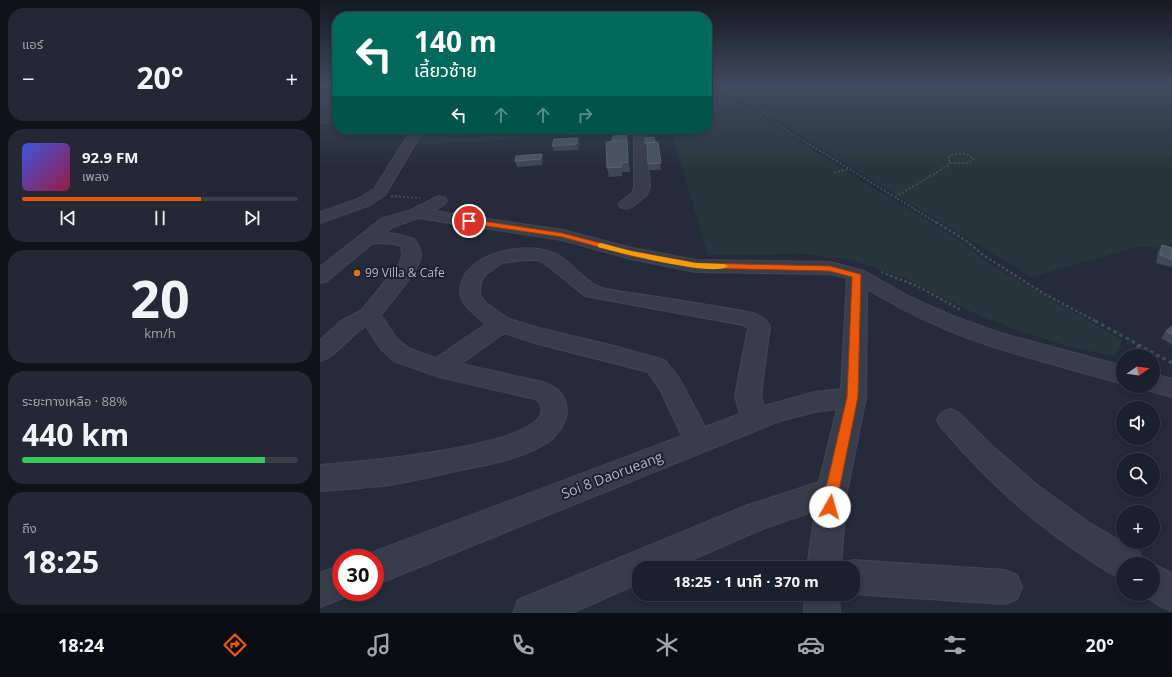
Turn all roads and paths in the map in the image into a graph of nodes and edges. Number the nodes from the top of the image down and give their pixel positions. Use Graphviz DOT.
graph roads {
  1 [pos="764,114"];
  2 [pos="332,121"];
  3 [pos="320,123"];
  4 [pos="415,134"];
  5 [pos="640,135"];
  6 [pos="949,163"];
  7 [pos="848,169"];
  8 [pos="834,173"];
  9 [pos="894,197"];
  10 [pos="439,201"];
  11 [pos="626,204"];
  12 [pos="417,213"];
  13 [pos="320,218"];
  14 [pos="368,238"];
  15 [pos="857,275"];
  16 [pos="320,277"];
  17 [pos="370,315"];
  18 [pos="501,324"];
  19 [pos="1135,344"];
  20 [pos="1139,349"];
  21 [pos="320,353"];
  22 [pos="1172,362"];
  23 [pos="439,368"];
  24 [pos="1116,373"];
  25 [pos="1160,385"];
  26 [pos="1172,388"];
  27 [pos="853,397"];
  28 [pos="755,420"];
  29 [pos="950,420"];
  30 [pos="698,442"];
  31 [pos="320,478"];
  32 [pos="832,492"];
  33 [pos="1116,558"];
  34 [pos="825,561"];
  35 [pos="384,564"];
  36 [pos="860,577"];
  37 [pos="332,585"];
  38 [pos="1160,586"];
  39 [pos="1004,587"];
  40 [pos="320,590"];
  41 [pos="1172,594"];
  42 [pos="822,601"];
  43 [pos="531,613"];
  44 [pos="822,613"];
  1 -- 7 [label="path"];
  2 -- 3 [label="path"];
  4 -- 13 [label="street"];
  5 -- 11 [label="street"];
  6 -- 6 [label="path"];
  6 -- 9 [label="path"];
  7 -- 8 [label="path"];
  7 -- 9 [label="path"];
  9 -- 19 [label="path"];
  10 -- 12 [label="street"];
  12 -- 14 [label="street"];
  12 -- 15 [label="street"];
  14 -- 16 [label="street"];
  14 -- 17 [label="street"];
  15 -- 24 [label="street"];
  15 -- 27 [label="street"];
  17 -- 21 [label="street"];
  17 -- 23 [label="street"];
  18 -- 23 [label="street"];
  18 -- 28 [label="street"];
  18 -- 30 [label="street"];
  19 -- 20 [label="path"];
  19 -- 22 [label="path"];
  23 -- 31 [label="street"];
  25 -- 26 [label="street"];
  27 -- 28 [label="street, Soi 8 Daorueang"];
  27 -- 32 [label="street"];
  28 -- 30 [label="street, Soi 8 Daorueang"];
  29 -- 33 [label="street"];
  30 -- 35 [label="street, Soi 8 Daorueang"];
  32 -- 34 [label="street"];
  32 -- 43 [label="street"];
  36 -- 39 [label="street"];
  37 -- 40 [label="street"];
  38 -- 41 [label="street"];
  42 -- 44 [label="street"];
}
